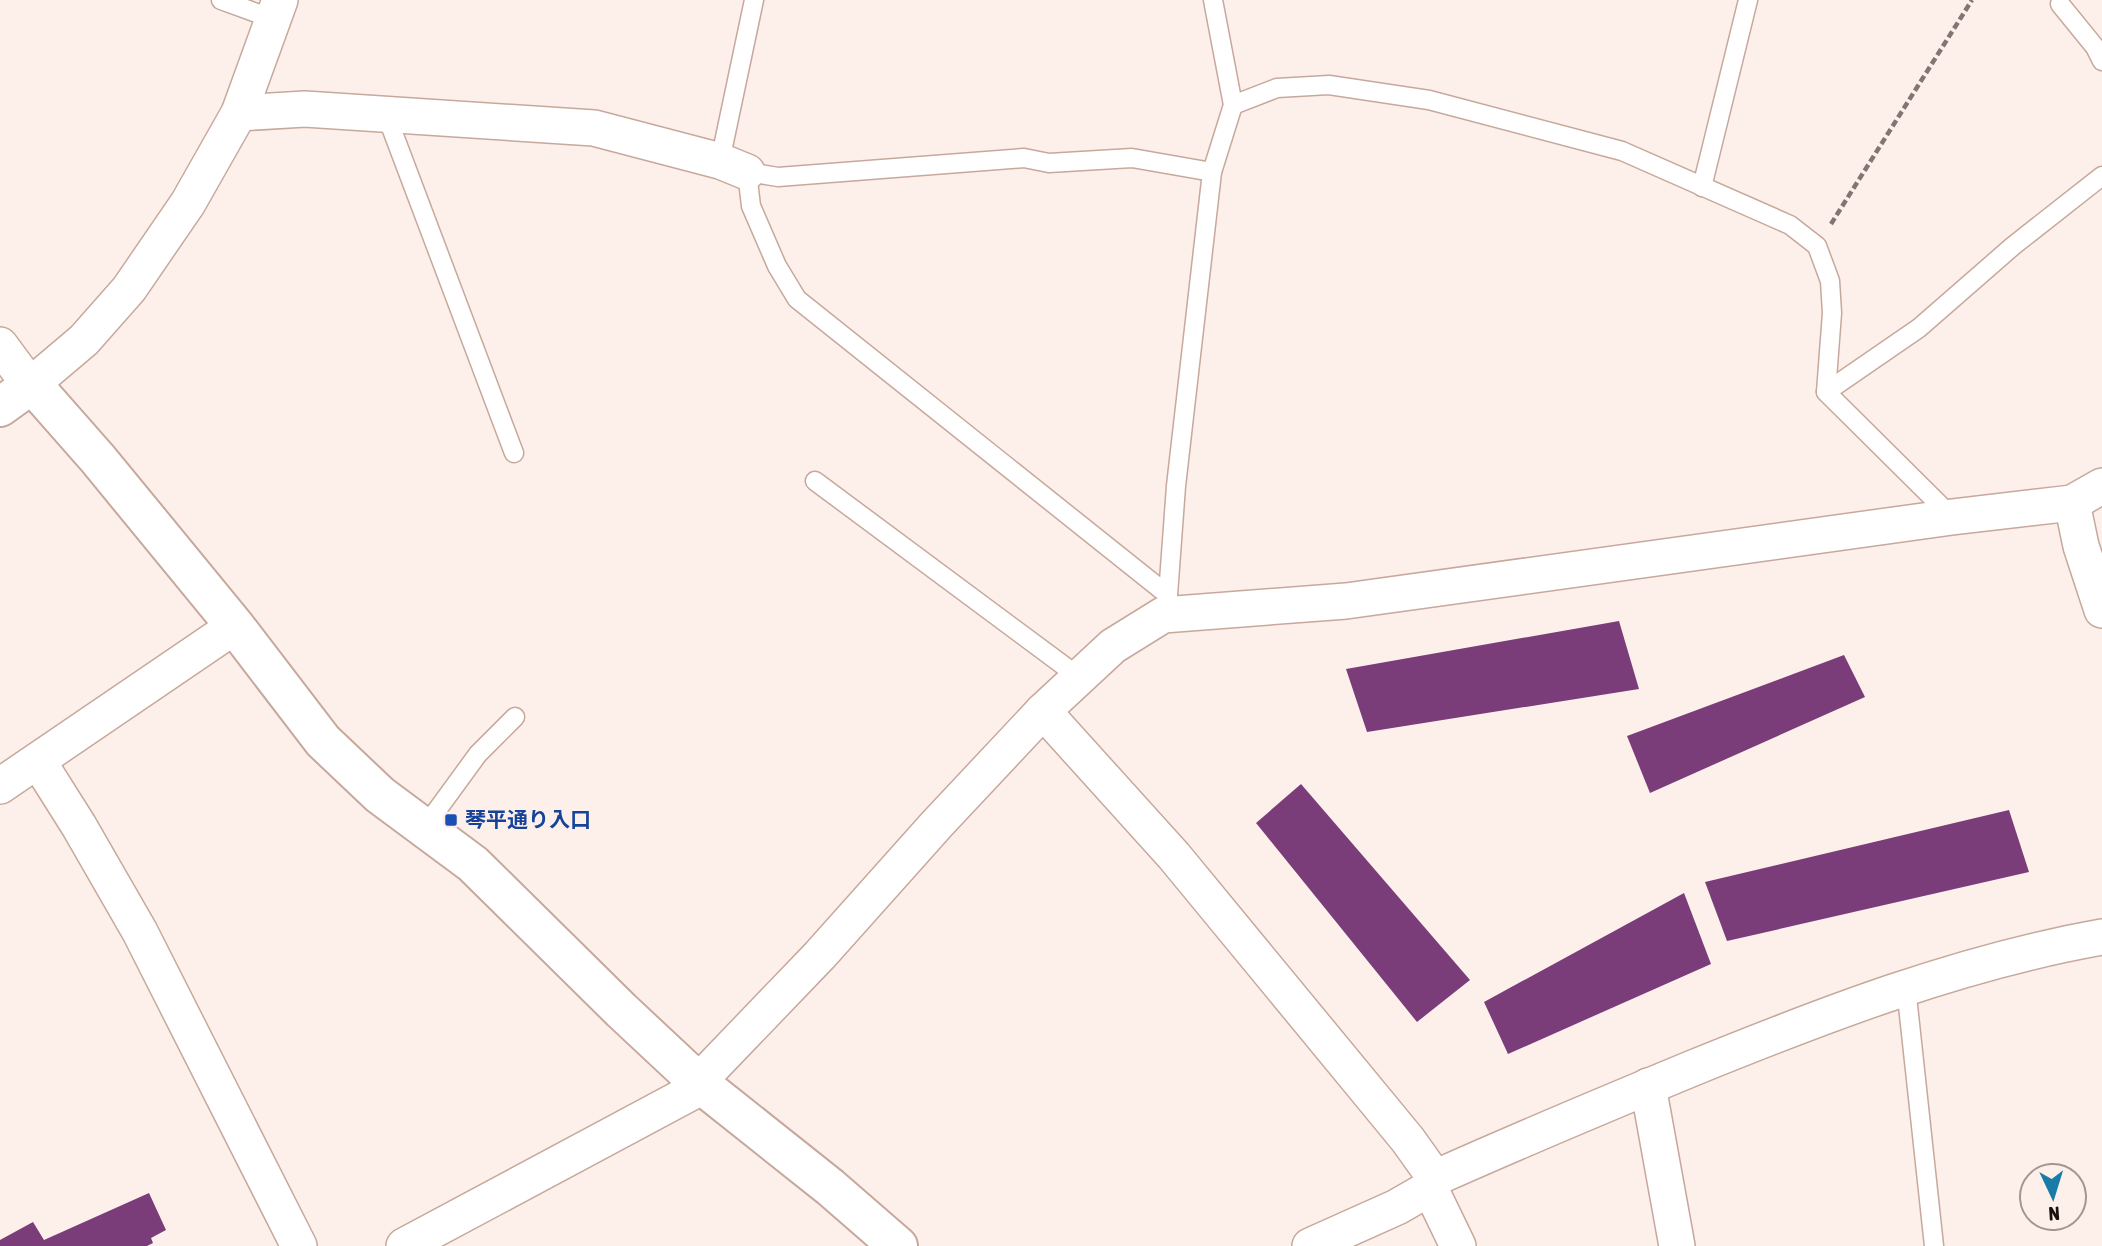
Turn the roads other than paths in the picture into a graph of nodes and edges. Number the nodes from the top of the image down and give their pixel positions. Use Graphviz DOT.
graph roads {
  1 [pos="221,0"];
  2 [pos="754,0"];
  3 [pos="1213,0"];
  4 [pos="1748,0"];
  5 [pos="2060,4"];
  6 [pos="277,10"];
  7 [pos="2102,61"];
  8 [pos="1233,105"];
  9 [pos="239,113"];
  10 [pos="386,114"];
  11 [pos="734,166"];
  12 [pos="1212,172"];
  13 [pos="2102,176"];
  14 [pos="1702,187"];
  15 [pos="0,345"];
  16 [pos="32,384"];
  17 [pos="1826,392"];
  18 [pos="0,407"];
  19 [pos="514,453"];
  20 [pos="815,481"];
  21 [pos="2102,486"];
  22 [pos="2072,503"];
  23 [pos="1952,517"];
  24 [pos="1166,605"];
  25 [pos="2102,610"];
  26 [pos="235,626"];
  27 [pos="1079,677"];
  28 [pos="1043,711"];
  29 [pos="515,717"];
  30 [pos="38,761"];
  31 [pos="0,786"];
  32 [pos="424,828"];
  33 [pos="2102,937"];
  34 [pos="1906,987"];
  35 [pos="701,1084"];
  36 [pos="1648,1086"];
  37 [pos="1432,1183"];
  38 [pos="902,1243"];
  39 [pos="299,1246"];
  40 [pos="404,1246"];
  41 [pos="1310,1246"];
  42 [pos="1458,1246"];
  43 [pos="1676,1246"];
  44 [pos="1934,1246"];
  1 -- 6 [label="lane"];
  2 -- 11 [label="lane"];
  3 -- 8 [label="lane"];
  4 -- 14 [label="lane"];
  5 -- 7 [label="lane"];
  6 -- 9 [label="street"];
  8 -- 12 [label="lane"];
  8 -- 14 [label="lane"];
  9 -- 10 [label="street"];
  9 -- 16 [label="street"];
  10 -- 11 [label="street"];
  10 -- 19 [label="lane"];
  11 -- 12 [label="lane"];
  11 -- 24 [label="lane"];
  12 -- 24 [label="lane"];
  13 -- 17 [label="lane"];
  14 -- 17 [label="lane"];
  15 -- 16 [label="street"];
  16 -- 18 [label="street"];
  16 -- 26 [label="street"];
  17 -- 23 [label="lane"];
  20 -- 27 [label="lane"];
  21 -- 22 [label="street"];
  22 -- 23 [label="street"];
  22 -- 25 [label="street"];
  23 -- 24 [label="street"];
  24 -- 27 [label="street"];
  26 -- 30 [label="street"];
  26 -- 32 [label="street"];
  27 -- 28 [label="street"];
  28 -- 35 [label="street"];
  28 -- 37 [label="street"];
  29 -- 32 [label="lane"];
  30 -- 31 [label="street"];
  30 -- 39 [label="street"];
  32 -- 35 [label="street"];
  33 -- 34 [label="street"];
  34 -- 36 [label="street"];
  34 -- 44 [label="lane"];
  35 -- 38 [label="street"];
  35 -- 40 [label="street"];
  36 -- 37 [label="street"];
  36 -- 43 [label="street"];
  37 -- 41 [label="street"];
  37 -- 42 [label="street"];
}
